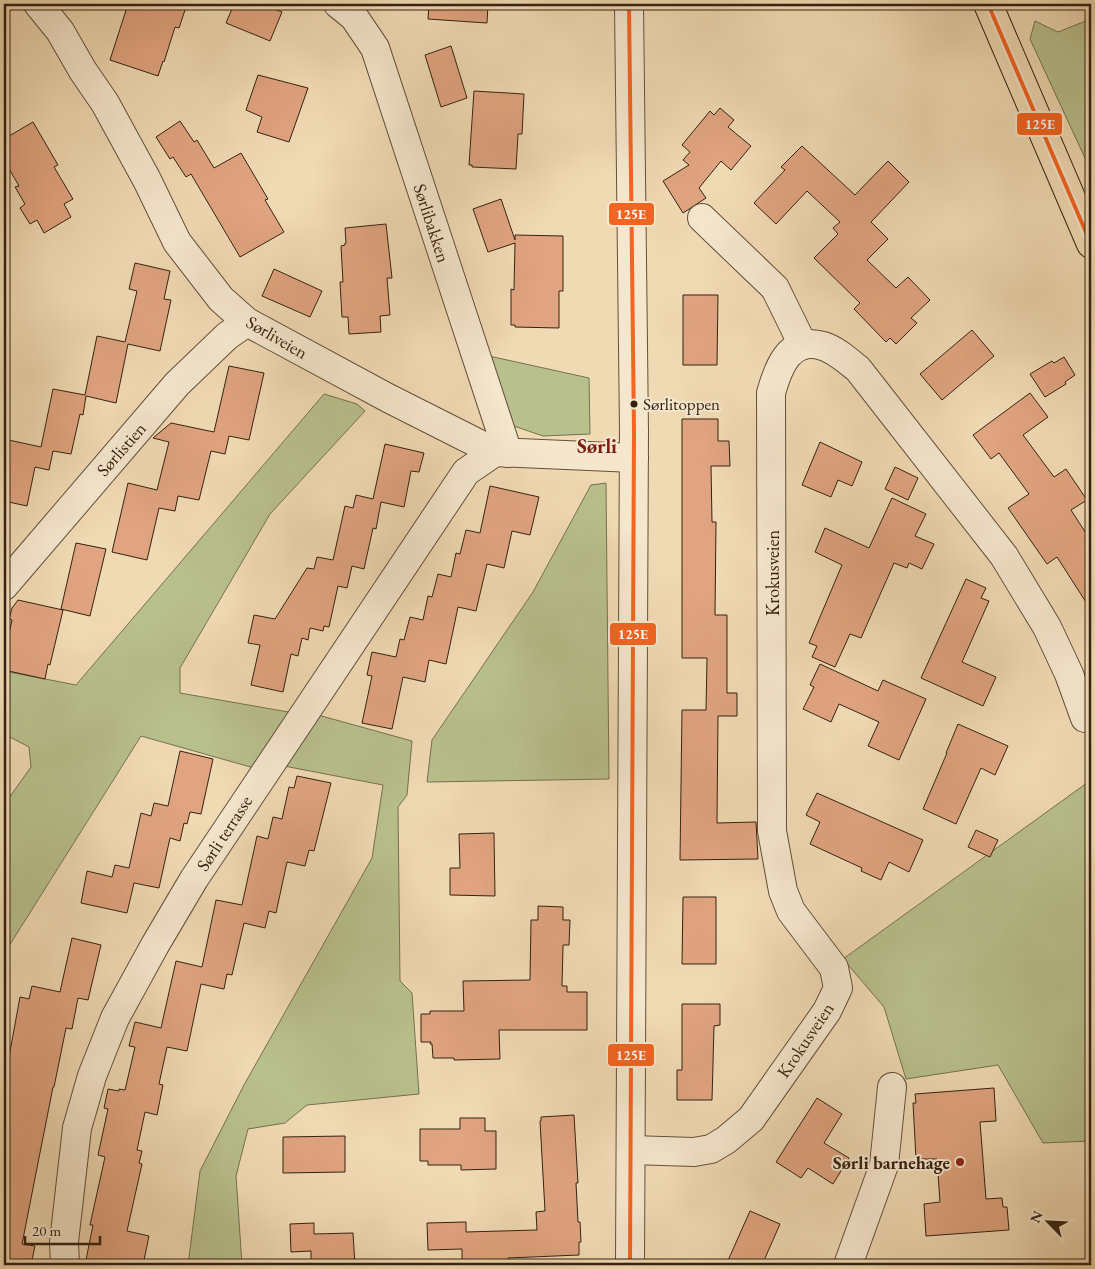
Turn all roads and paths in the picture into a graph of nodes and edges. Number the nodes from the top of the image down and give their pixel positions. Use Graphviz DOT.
graph roads {
  1 [pos="38,4"];
  2 [pos="338,4"];
  3 [pos="629,4"];
  4 [pos="988,4"];
  5 [pos="702,218"];
  6 [pos="1091,244"];
  7 [pos="246,322"];
  8 [pos="803,345"];
  9 [pos="502,453"];
  10 [pos="634,458"];
  11 [pos="4,586"];
  12 [pos="1085,718"];
  13 [pos="892,1087"];
  14 [pos="631,1150"];
  15 [pos="65,1265"];
  16 [pos="630,1265"];
  17 [pos="848,1265"];
  1 -- 7 [label="street, Sørliveien"];
  2 -- 9 [label="street, Sørlibakken"];
  3 -- 10 [label="street"];
  4 -- 6 [label="main road"];
  5 -- 8 [label="street"];
  7 -- 9 [label="street, Sørliveien"];
  7 -- 11 [label="street, Sørlistien"];
  8 -- 12 [label="street"];
  8 -- 14 [label="street, Krokusveien"];
  9 -- 10 [label="street, Sørliveien"];
  9 -- 15 [label="street, Sørli terrasse"];
  10 -- 14 [label="street"];
  13 -- 17 [label="street"];
  14 -- 16 [label="street"];
}
